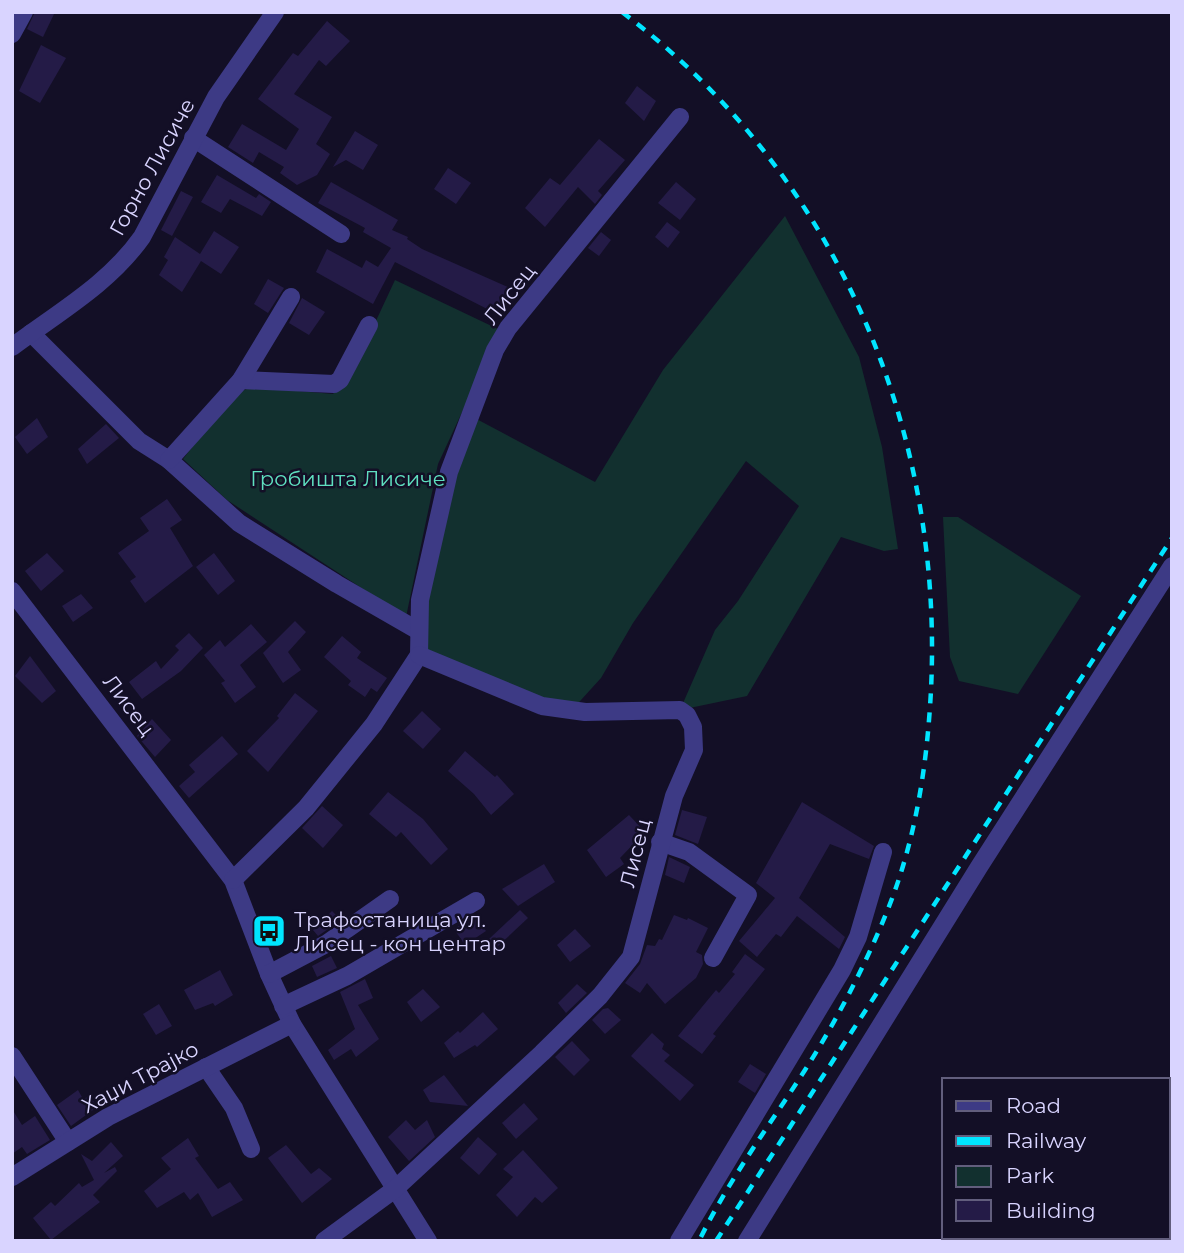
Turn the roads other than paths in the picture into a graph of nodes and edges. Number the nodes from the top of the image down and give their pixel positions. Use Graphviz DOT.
graph roads {
  1 [pos="24,12"];
  2 [pos="275,12"];
  3 [pos="12,34"];
  4 [pos="680,117"];
  5 [pos="193,138"];
  6 [pos="341,234"];
  7 [pos="291,296"];
  8 [pos="369,325"];
  9 [pos="31,333"];
  10 [pos="12,347"];
  11 [pos="241,380"];
  12 [pos="169,460"];
  13 [pos="1172,566"];
  14 [pos="12,591"];
  15 [pos="417,630"];
  16 [pos="419,655"];
  17 [pos="660,842"];
  18 [pos="883,852"];
  19 [pos="233,880"];
  20 [pos="390,899"];
  21 [pos="476,901"];
  22 [pos="713,958"];
  23 [pos="269,974"];
  24 [pos="283,1006"];
  25 [pos="292,1024"];
  26 [pos="12,1056"];
  27 [pos="206,1067"];
  28 [pos="68,1142"];
  29 [pos="251,1149"];
  30 [pos="12,1177"];
  31 [pos="395,1189"];
  32 [pos="324,1241"];
  33 [pos="428,1241"];
  34 [pos="679,1241"];
  35 [pos="747,1241"];
  1 -- 3 [label="street"];
  2 -- 5 [label="street, Горно Лисиче"];
  4 -- 15 [label="street, Лисец"];
  5 -- 6 [label="street"];
  5 -- 9 [label="street, Горно Лисиче"];
  7 -- 11 [label="street"];
  8 -- 11 [label="street"];
  9 -- 10 [label="street, Горно Лисиче"];
  9 -- 12 [label="street"];
  11 -- 12 [label="street"];
  12 -- 15 [label="street"];
  13 -- 35 [label="street"];
  14 -- 19 [label="street, Лисец"];
  15 -- 16 [label="street, Лисец"];
  16 -- 17 [label="street, Лисец"];
  16 -- 19 [label="street"];
  17 -- 22 [label="street"];
  17 -- 31 [label="street, Лисец"];
  18 -- 34 [label="street"];
  19 -- 23 [label="street, Лисец"];
  20 -- 23 [label="street"];
  21 -- 24 [label="street"];
  23 -- 24 [label="street, Лисец"];
  24 -- 25 [label="street, Лисец"];
  25 -- 27 [label="street, Хаџи Трајко"];
  25 -- 31 [label="street, Лисец"];
  26 -- 28 [label="street"];
  27 -- 28 [label="street, Хаџи Трајко"];
  27 -- 29 [label="street"];
  28 -- 30 [label="street, Хаџи Трајко"];
  31 -- 32 [label="street, Лисец"];
  31 -- 33 [label="street, Лисец"];
}
